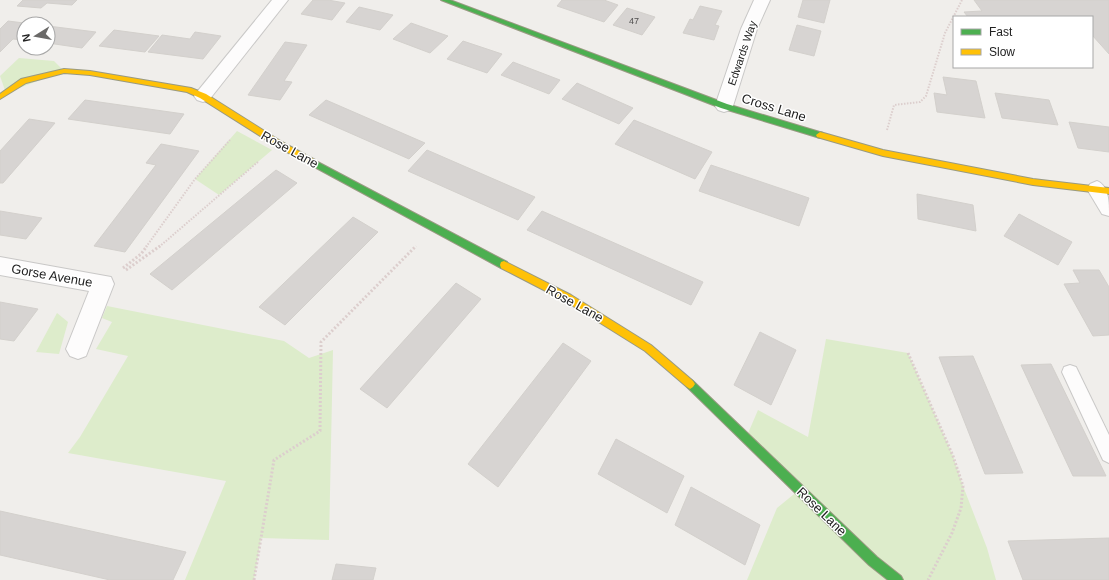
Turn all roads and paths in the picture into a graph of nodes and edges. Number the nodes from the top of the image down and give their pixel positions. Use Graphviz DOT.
graph roads {
  1 [pos="280,0"];
  2 [pos="444,0"];
  3 [pos="762,0"];
  4 [pos="962,0"];
  5 [pos="954,16"];
  6 [pos="953,17"];
  7 [pos="203,96"];
  8 [pos="0,97"];
  9 [pos="724,106"];
  10 [pos="244,123"];
  11 [pos="280,144"];
  12 [pos="883,153"];
  13 [pos="1103,190"];
  14 [pos="1109,208"];
  15 [pos="433,228"];
  16 [pos="0,266"];
  17 [pos="103,284"];
  18 [pos="78,349"];
  19 [pos="908,353"];
  20 [pos="1070,372"];
  21 [pos="1109,454"];
  22 [pos="254,580"];
  23 [pos="897,580"];
  24 [pos="928,580"];
  1 -- 7 [label="street"];
  2 -- 9 [label="street, Cross Lane"];
  3 -- 9 [label="street, Edwards Way"];
  4 -- 5 [label="path"];
  6 -- 12 [label="path"];
  7 -- 8 [label="street, Rose Lane"];
  7 -- 10 [label="street, Rose Lane"];
  9 -- 12 [label="street, Cross Lane"];
  10 -- 11 [label="street, Rose Lane"];
  10 -- 17 [label="path"];
  11 -- 15 [label="street, Rose Lane"];
  11 -- 17 [label="path"];
  12 -- 13 [label="street, Cross Lane"];
  13 -- 14 [label="street"];
  15 -- 22 [label="path"];
  15 -- 23 [label="street, Rose Lane"];
  16 -- 17 [label="street, Gorse Avenue"];
  17 -- 18 [label="street"];
  19 -- 24 [label="path"];
  20 -- 21 [label="lane"];
}
